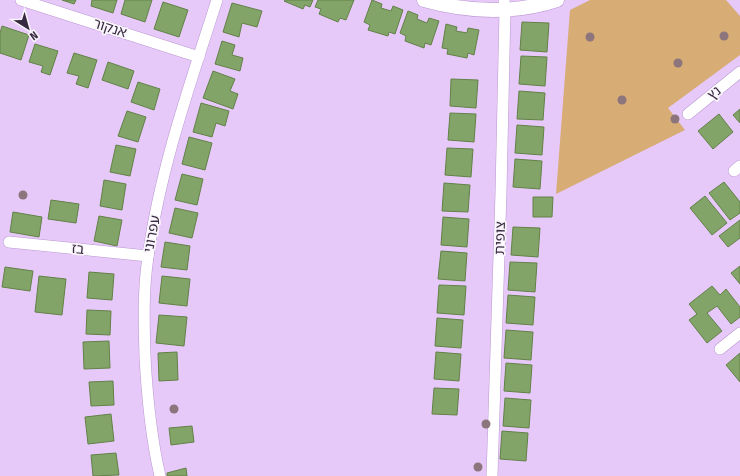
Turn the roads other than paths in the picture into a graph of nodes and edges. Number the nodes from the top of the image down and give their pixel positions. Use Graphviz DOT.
graph roads {
  1 [pos="21,0"];
  2 [pos="217,0"];
  3 [pos="424,0"];
  4 [pos="557,0"];
  5 [pos="504,5"];
  6 [pos="199,57"];
  7 [pos="740,72"];
  8 [pos="688,114"];
  9 [pos="9,242"];
  10 [pos="148,256"];
  11 [pos="740,333"];
  12 [pos="720,349"];
  13 [pos="160,476"];
  14 [pos="492,476"];
  1 -- 6 [label="street, אנקור"];
  2 -- 6 [label="street, עפרוני"];
  3 -- 5 [label="street"];
  4 -- 5 [label="street"];
  5 -- 14 [label="street, צופית"];
  6 -- 10 [label="street, עפרוני"];
  7 -- 8 [label="street, נץ"];
  9 -- 10 [label="street, בז"];
  10 -- 13 [label="street, עפרוני"];
  11 -- 12 [label="street"];
}
